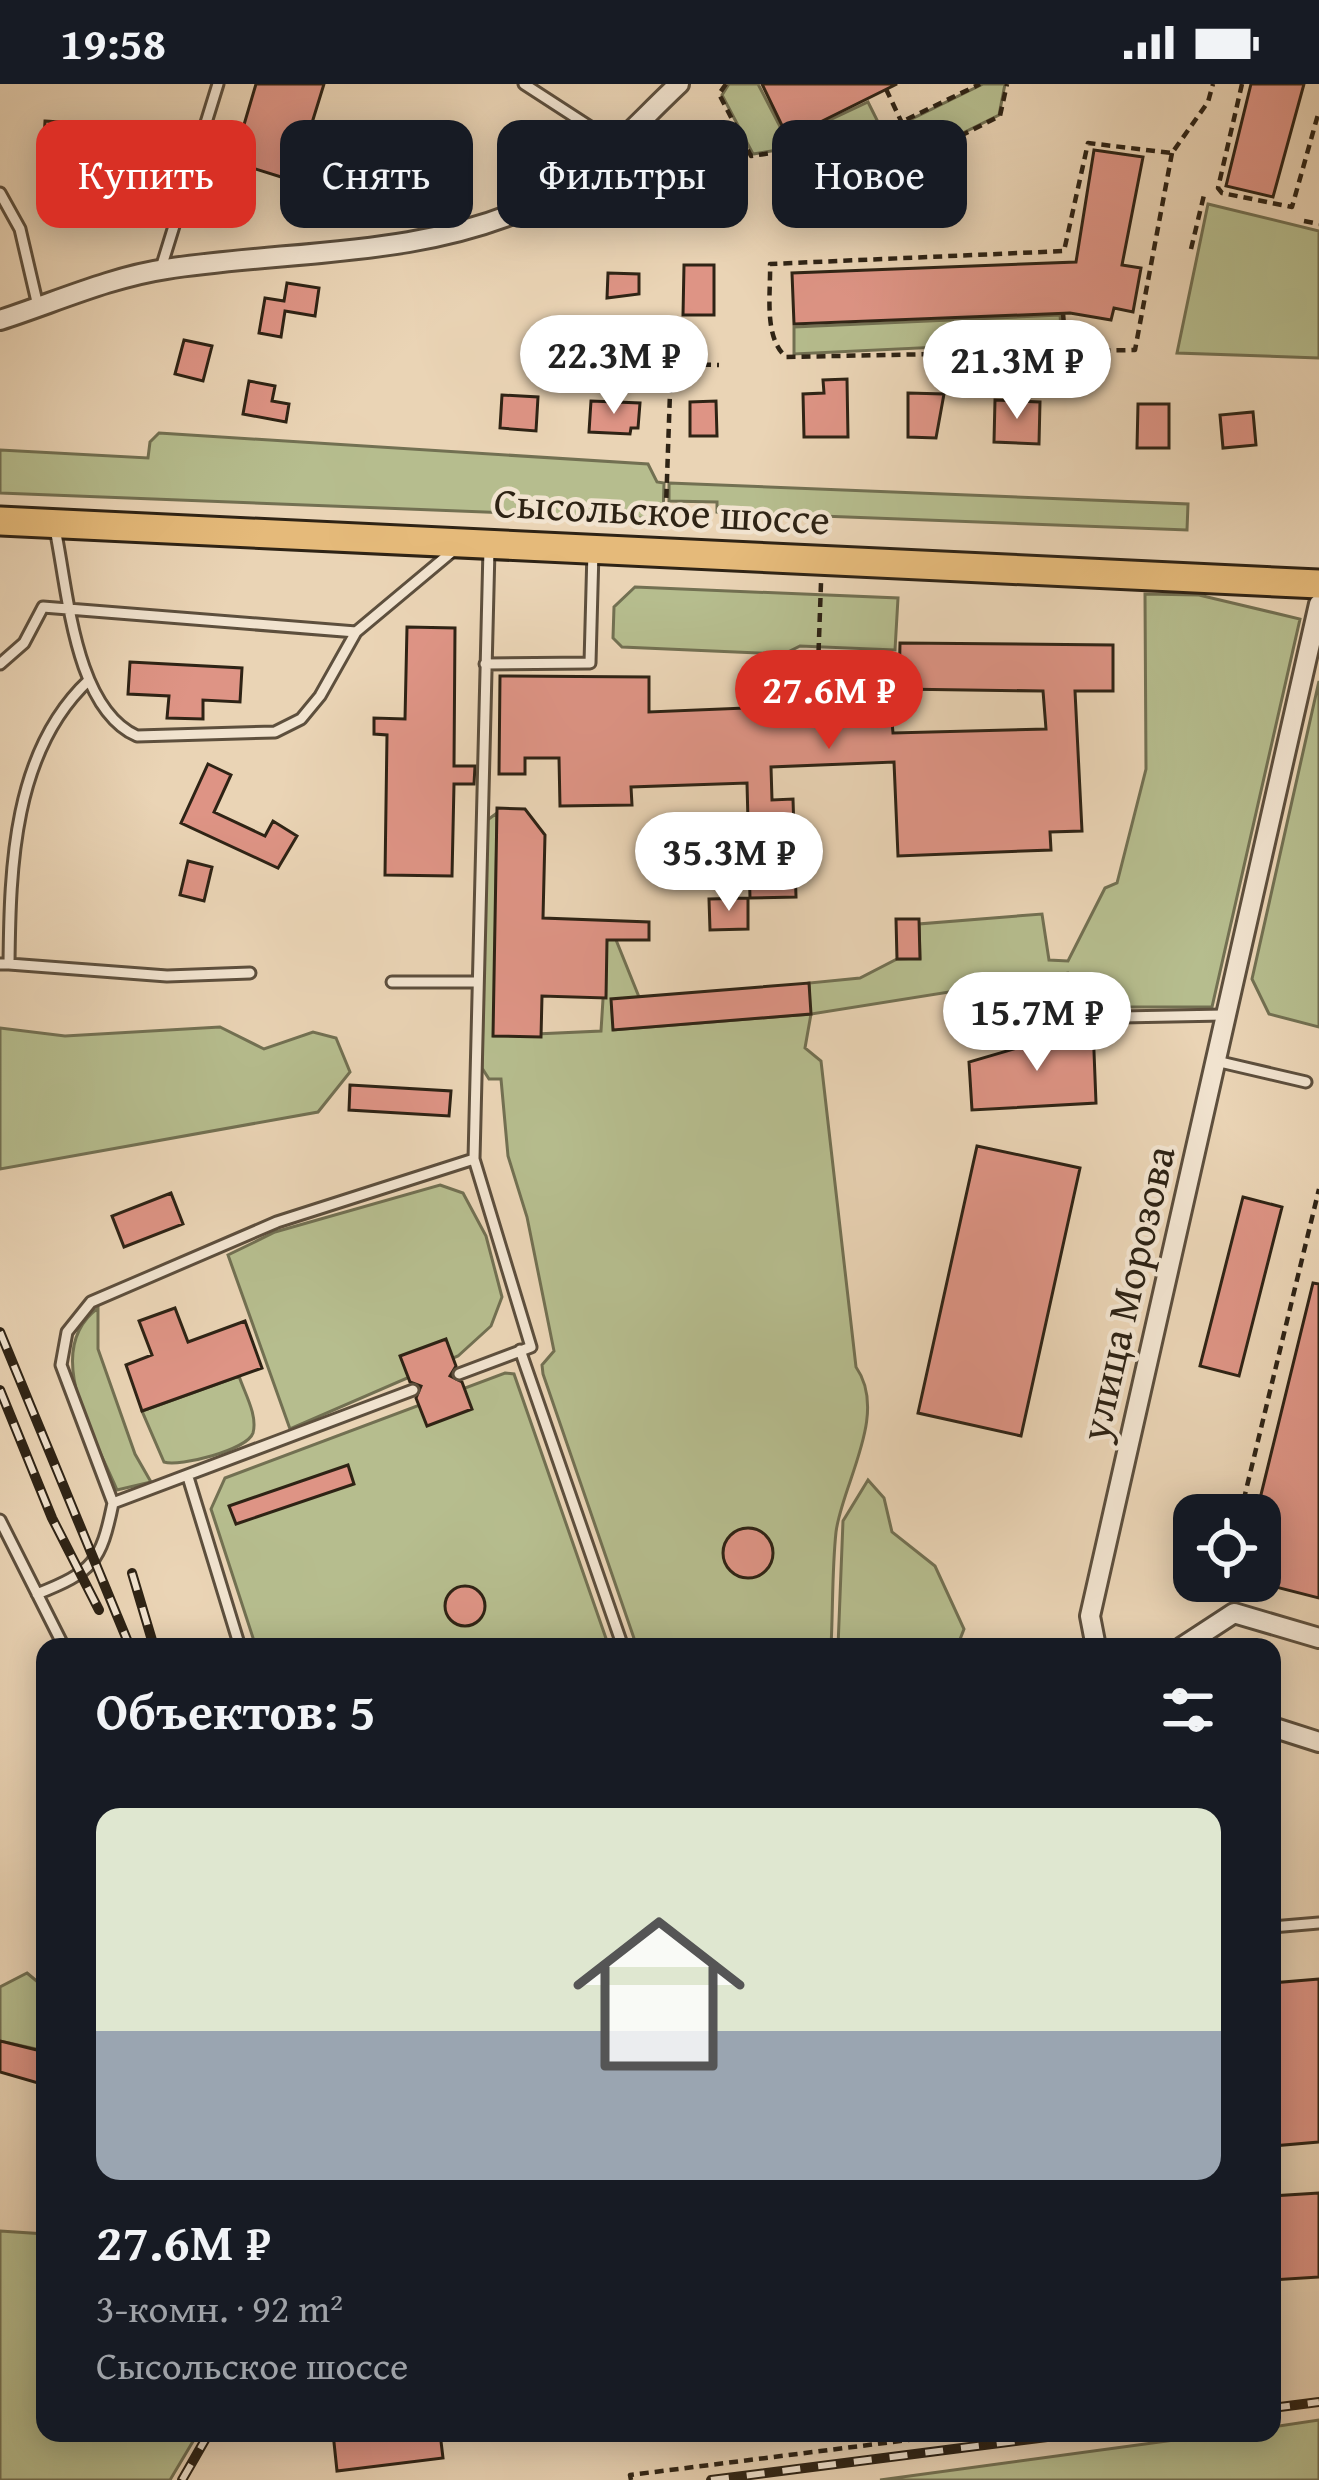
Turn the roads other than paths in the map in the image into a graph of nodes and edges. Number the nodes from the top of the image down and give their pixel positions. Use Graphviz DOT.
graph roads {
  1 [pos="218,84"];
  2 [pos="524,84"];
  3 [pos="680,84"];
  4 [pos="580,120"];
  5 [pos="640,120"];
  6 [pos="0,193"];
  7 [pos="497,220"];
  8 [pos="161,269"];
  9 [pos="38,308"];
  10 [pos="0,320"];
  11 [pos="0,521"];
  12 [pos="53,523"];
  13 [pos="476,543"];
  14 [pos="593,549"];
  15 [pos="1319,584"];
  16 [pos="1319,604"];
  17 [pos="72,606"];
  18 [pos="356,632"];
  19 [pos="0,664"];
  20 [pos="485,664"];
  21 [pos="89,680"];
  22 [pos="5,854"];
  23 [pos="5,964"];
  24 [pos="250,973"];
  25 [pos="392,982"];
  26 [pos="478,982"];
  27 [pos="1226,1015"];
  28 [pos="1121,1017"];
  29 [pos="1216,1061"];
  30 [pos="1306,1082"];
  31 [pos="474,1159"];
  32 [pos="520,1350"];
  33 [pos="459,1373"];
  34 [pos="413,1390"];
  35 [pos="188,1477"];
  36 [pos="113,1503"];
  37 [pos="0,1520"];
  38 [pos="37,1594"];
  39 [pos="59,1638"];
  40 [pos="236,1638"];
  41 [pos="620,1638"];
  42 [pos="1094,1638"];
  43 [pos="1196,1638"];
  44 [pos="1319,1638"];
  45 [pos="1281,1730"];
  46 [pos="1319,1742"];
  47 [pos="1319,1923"];
  48 [pos="1281,1926"];
  1 -- 8 [label="lane"];
  2 -- 4 [label="lane"];
  3 -- 5 [label="street"];
  6 -- 9 [label="lane"];
  7 -- 8 [label="street"];
  8 -- 9 [label="street"];
  9 -- 10 [label="street"];
  11 -- 12 [label="main road, Сысольское шоссе"];
  12 -- 13 [label="main road, Сысольское шоссе"];
  12 -- 17 [label="lane"];
  13 -- 14 [label="main road, Сысольское шоссе"];
  13 -- 18 [label="lane"];
  13 -- 20 [label="lane"];
  14 -- 15 [label="main road, Сысольское шоссе"];
  14 -- 20 [label="lane"];
  16 -- 27 [label="street, улица Морозова"];
  17 -- 18 [label="lane"];
  17 -- 19 [label="lane"];
  17 -- 21 [label="lane"];
  18 -- 21 [label="lane"];
  20 -- 26 [label="lane"];
  21 -- 22 [label="lane"];
  22 -- 23 [label="lane"];
  23 -- 24 [label="lane"];
  25 -- 26 [label="lane"];
  26 -- 31 [label="lane"];
  27 -- 28 [label="lane"];
  27 -- 29 [label="street, улица Морозова"];
  29 -- 30 [label="lane"];
  29 -- 42 [label="street, улица Морозова"];
  31 -- 32 [label="lane"];
  31 -- 36 [label="lane"];
  32 -- 33 [label="lane"];
  32 -- 41 [label="lane"];
  34 -- 35 [label="lane"];
  35 -- 36 [label="lane"];
  35 -- 40 [label="lane"];
  36 -- 38 [label="lane"];
  37 -- 38 [label="lane"];
  38 -- 39 [label="lane"];
  43 -- 44 [label="street"];
  45 -- 46 [label="street"];
  47 -- 48 [label="lane"];
}
